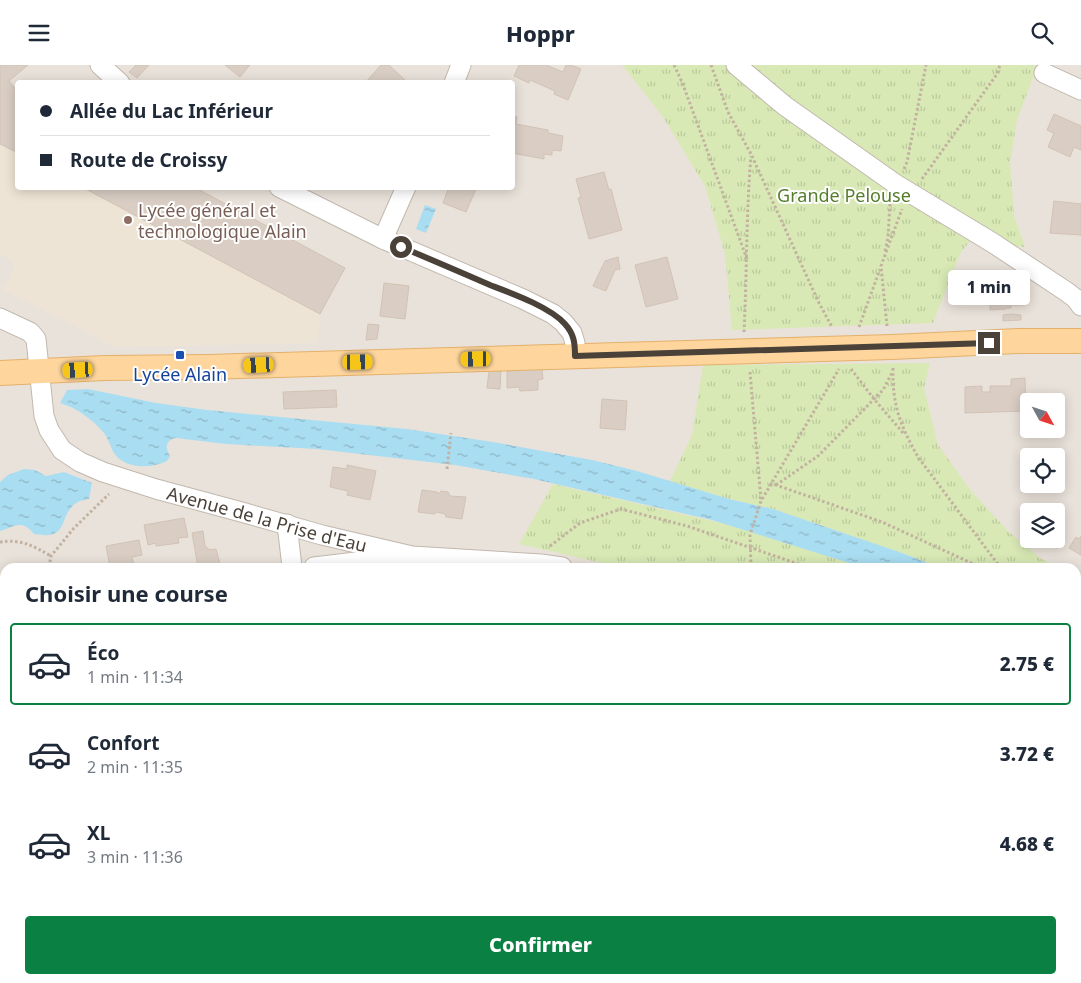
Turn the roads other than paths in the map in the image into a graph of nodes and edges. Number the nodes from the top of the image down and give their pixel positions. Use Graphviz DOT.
graph roads {
  1 [pos="100,65"];
  2 [pos="462,65"];
  3 [pos="736,65"];
  4 [pos="1044,73"];
  5 [pos="117,80"];
  6 [pos="455,80"];
  7 [pos="1081,90"];
  8 [pos="284,190"];
  9 [pos="405,190"];
  10 [pos="383,239"];
  11 [pos="1081,306"];
  12 [pos="0,318"];
  13 [pos="1081,341"];
  14 [pos="575,356"];
  15 [pos="39,372"];
  16 [pos="0,373"];
  17 [pos="286,525"];
  18 [pos="322,535"];
  19 [pos="412,556"];
  20 [pos="291,563"];
  21 [pos="318,563"];
  22 [pos="351,563"];
  23 [pos="528,563"];
  1 -- 5 [label="street"];
  2 -- 6 [label="street"];
  3 -- 11 [label="street"];
  4 -- 7 [label="street"];
  8 -- 10 [label="street"];
  9 -- 10 [label="street"];
  10 -- 14 [label="street"];
  12 -- 15 [label="street, Avenue de la Prise d'Eau"];
  13 -- 14 [label="main road"];
  14 -- 15 [label="main road"];
  15 -- 16 [label="main road"];
  15 -- 17 [label="street, Avenue de la Prise d'Eau"];
  17 -- 18 [label="street, Avenue de la Prise d'Eau"];
  17 -- 20 [label="street"];
  18 -- 19 [label="street, Avenue de la Prise d'Eau"];
  18 -- 21 [label="street"];
  19 -- 22 [label="street"];
  19 -- 23 [label="street, Avenue de la Prise d'Eau"];
}
